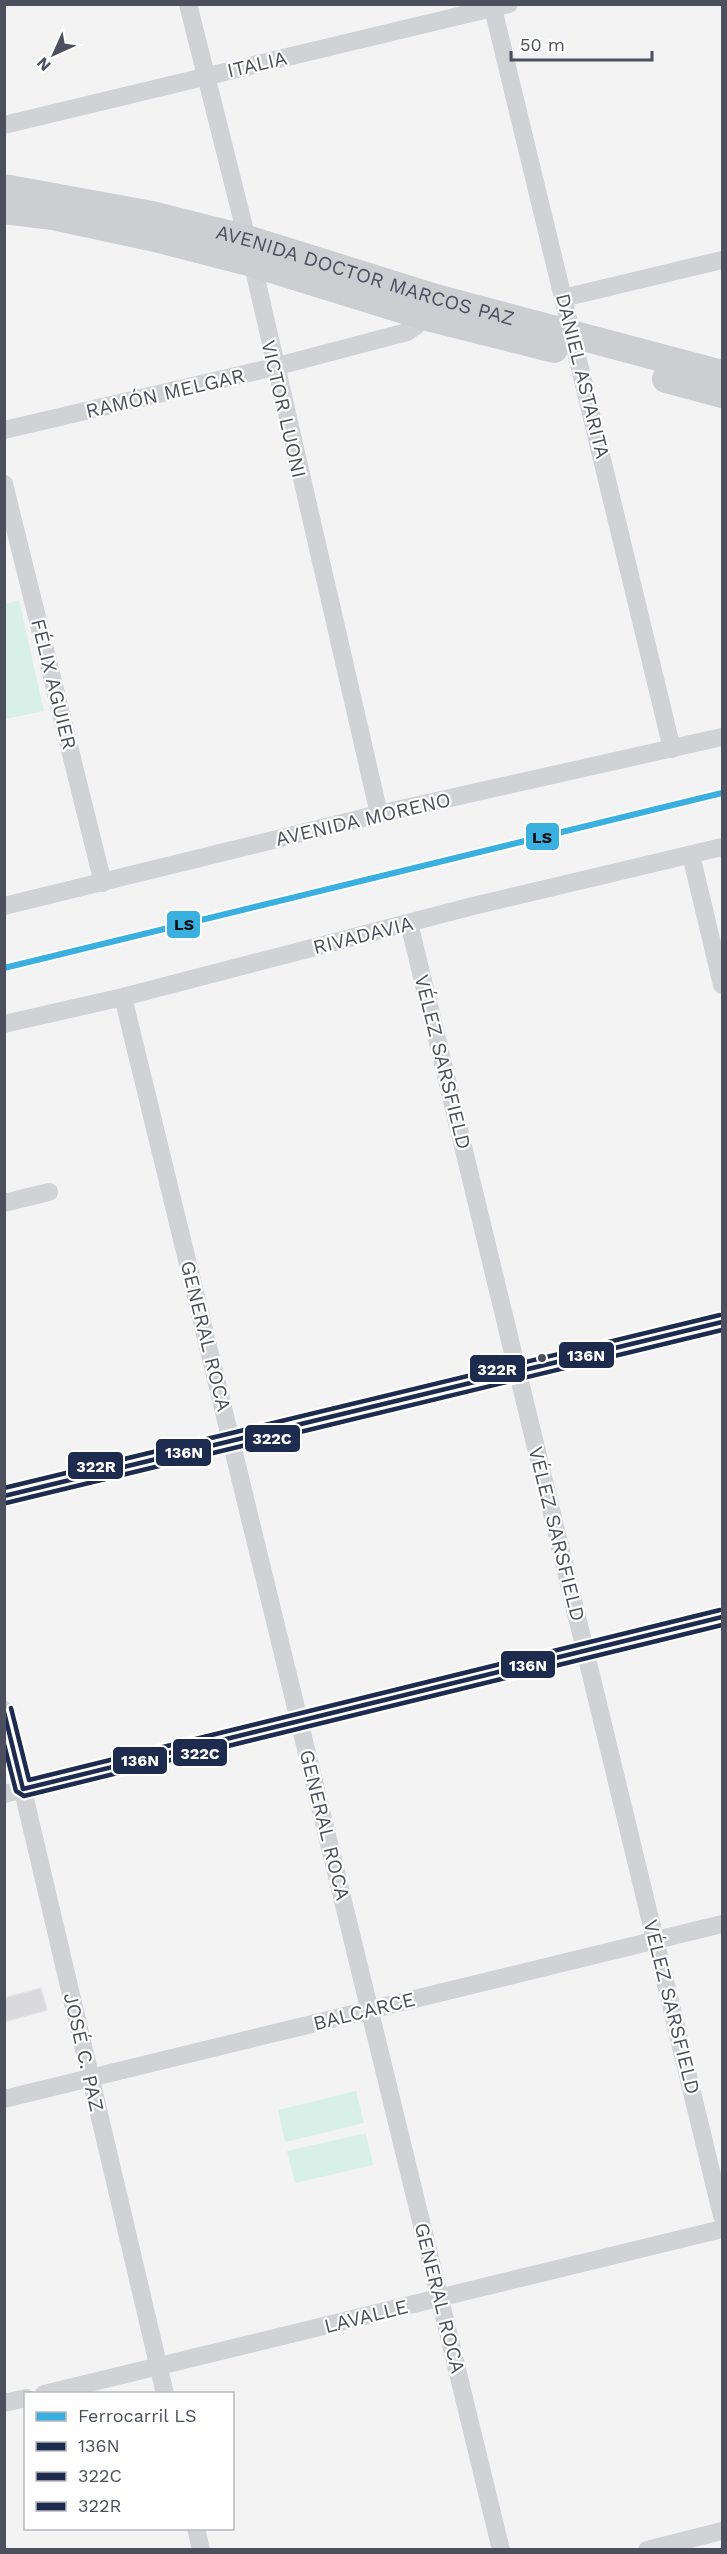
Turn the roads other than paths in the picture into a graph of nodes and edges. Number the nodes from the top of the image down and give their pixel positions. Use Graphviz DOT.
graph roads {
  1 [pos="188,4"];
  2 [pos="498,6"];
  3 [pos="206,77"];
  4 [pos="4,124"];
  5 [pos="4,188"];
  6 [pos="4,210"];
  7 [pos="249,251"];
  8 [pos="723,260"];
  9 [pos="563,298"];
  10 [pos="423,316"];
  11 [pos="576,344"];
  12 [pos="274,367"];
  13 [pos="723,374"];
  14 [pos="723,394"];
  15 [pos="4,430"];
  16 [pos="4,484"];
  17 [pos="723,737"];
  18 [pos="672,749"];
  19 [pos="379,814"];
  20 [pos="723,847"];
  21 [pos="691,855"];
  22 [pos="103,883"];
  23 [pos="4,906"];
  24 [pos="409,923"];
  25 [pos="723,985"];
  26 [pos="123,996"];
  27 [pos="4,1024"];
  28 [pos="49,1192"];
  29 [pos="4,1203"];
  30 [pos="723,1322"];
  31 [pos="518,1372"];
  32 [pos="231,1441"];
  33 [pos="4,1496"];
  34 [pos="723,1617"];
  35 [pos="585,1651"];
  36 [pos="4,1710"];
  37 [pos="299,1721"];
  38 [pos="23,1789"];
  39 [pos="4,1794"];
  40 [pos="723,1924"];
  41 [pos="656,1940"];
  42 [pos="370,2010"];
  43 [pos="90,2078"];
  44 [pos="4,2099"];
  45 [pos="723,2216"];
  46 [pos="723,2229"];
  47 [pos="440,2298"];
  48 [pos="158,2366"];
  49 [pos="52,2392"];
  50 [pos="164,2392"];
  51 [pos="24,2398"];
  52 [pos="4,2403"];
  53 [pos="196,2530"];
  54 [pos="723,2531"];
  55 [pos="201,2550"];
  56 [pos="501,2550"];
  57 [pos="647,2550"];
  1 -- 3 [label="street, VICTOR LUONI"];
  2 -- 3 [label="street, ITALIA"];
  2 -- 9 [label="street, DANIEL ASTARITA"];
  3 -- 4 [label="street, ITALIA"];
  3 -- 7 [label="street, VICTOR LUONI"];
  5 -- 7 [label="main road, AVENIDA DOCTOR MARCOS PAZ"];
  6 -- 7 [label="main road, AVENIDA DOCTOR MARCOS PAZ"];
  7 -- 10 [label="main road, AVENIDA DOCTOR MARCOS PAZ"];
  7 -- 11 [label="main road, AVENIDA DOCTOR MARCOS PAZ"];
  7 -- 12 [label="street, VICTOR LUONI"];
  8 -- 9 [label="street"];
  9 -- 11 [label="street, DANIEL ASTARITA"];
  10 -- 11 [label="main road, AVENIDA DOCTOR MARCOS PAZ"];
  10 -- 12 [label="street, RAMÓN MELGAR"];
  11 -- 13 [label="main road, AVENIDA DOCTOR MARCOS PAZ"];
  11 -- 14 [label="main road, AVENIDA DOCTOR MARCOS PAZ"];
  11 -- 18 [label="street, DANIEL ASTARITA"];
  12 -- 15 [label="street, RAMÓN MELGAR"];
  12 -- 19 [label="street, VICTOR LUONI"];
  16 -- 22 [label="street, FÉLIX AGUIER"];
  17 -- 18 [label="street, AVENIDA MORENO"];
  18 -- 19 [label="street, AVENIDA MORENO"];
  19 -- 22 [label="street, AVENIDA MORENO"];
  20 -- 21 [label="street, RIVADAVIA"];
  21 -- 24 [label="street, RIVADAVIA"];
  21 -- 25 [label="street"];
  22 -- 23 [label="street, AVENIDA MORENO"];
  24 -- 26 [label="street, RIVADAVIA"];
  24 -- 31 [label="street, VÉLEZ SARSFIELD"];
  26 -- 27 [label="street, RIVADAVIA"];
  26 -- 32 [label="street, GENERAL ROCA"];
  28 -- 29 [label="street"];
  30 -- 31 [label="street"];
  31 -- 32 [label="street"];
  31 -- 35 [label="street, VÉLEZ SARSFIELD"];
  32 -- 33 [label="street"];
  32 -- 37 [label="street, GENERAL ROCA"];
  34 -- 35 [label="street"];
  35 -- 37 [label="street"];
  35 -- 41 [label="street, VÉLEZ SARSFIELD"];
  36 -- 38 [label="street, JOSÉ C. PAZ"];
  37 -- 38 [label="street"];
  37 -- 42 [label="street, GENERAL ROCA"];
  38 -- 39 [label="street"];
  38 -- 43 [label="street, JOSÉ C. PAZ"];
  40 -- 41 [label="street, BALCARCE"];
  41 -- 42 [label="street, BALCARCE"];
  41 -- 45 [label="street, VÉLEZ SARSFIELD"];
  42 -- 43 [label="street, BALCARCE"];
  42 -- 47 [label="street, GENERAL ROCA"];
  43 -- 44 [label="street, BALCARCE"];
  43 -- 48 [label="street, JOSÉ C. PAZ"];
  46 -- 47 [label="street, LAVALLE"];
  47 -- 48 [label="street, LAVALLE"];
  47 -- 56 [label="street, GENERAL ROCA"];
  48 -- 49 [label="street, LAVALLE"];
  48 -- 50 [label="street, JOSÉ C. PAZ"];
  51 -- 52 [label="street"];
  53 -- 55 [label="street"];
  54 -- 57 [label="street"];
}
